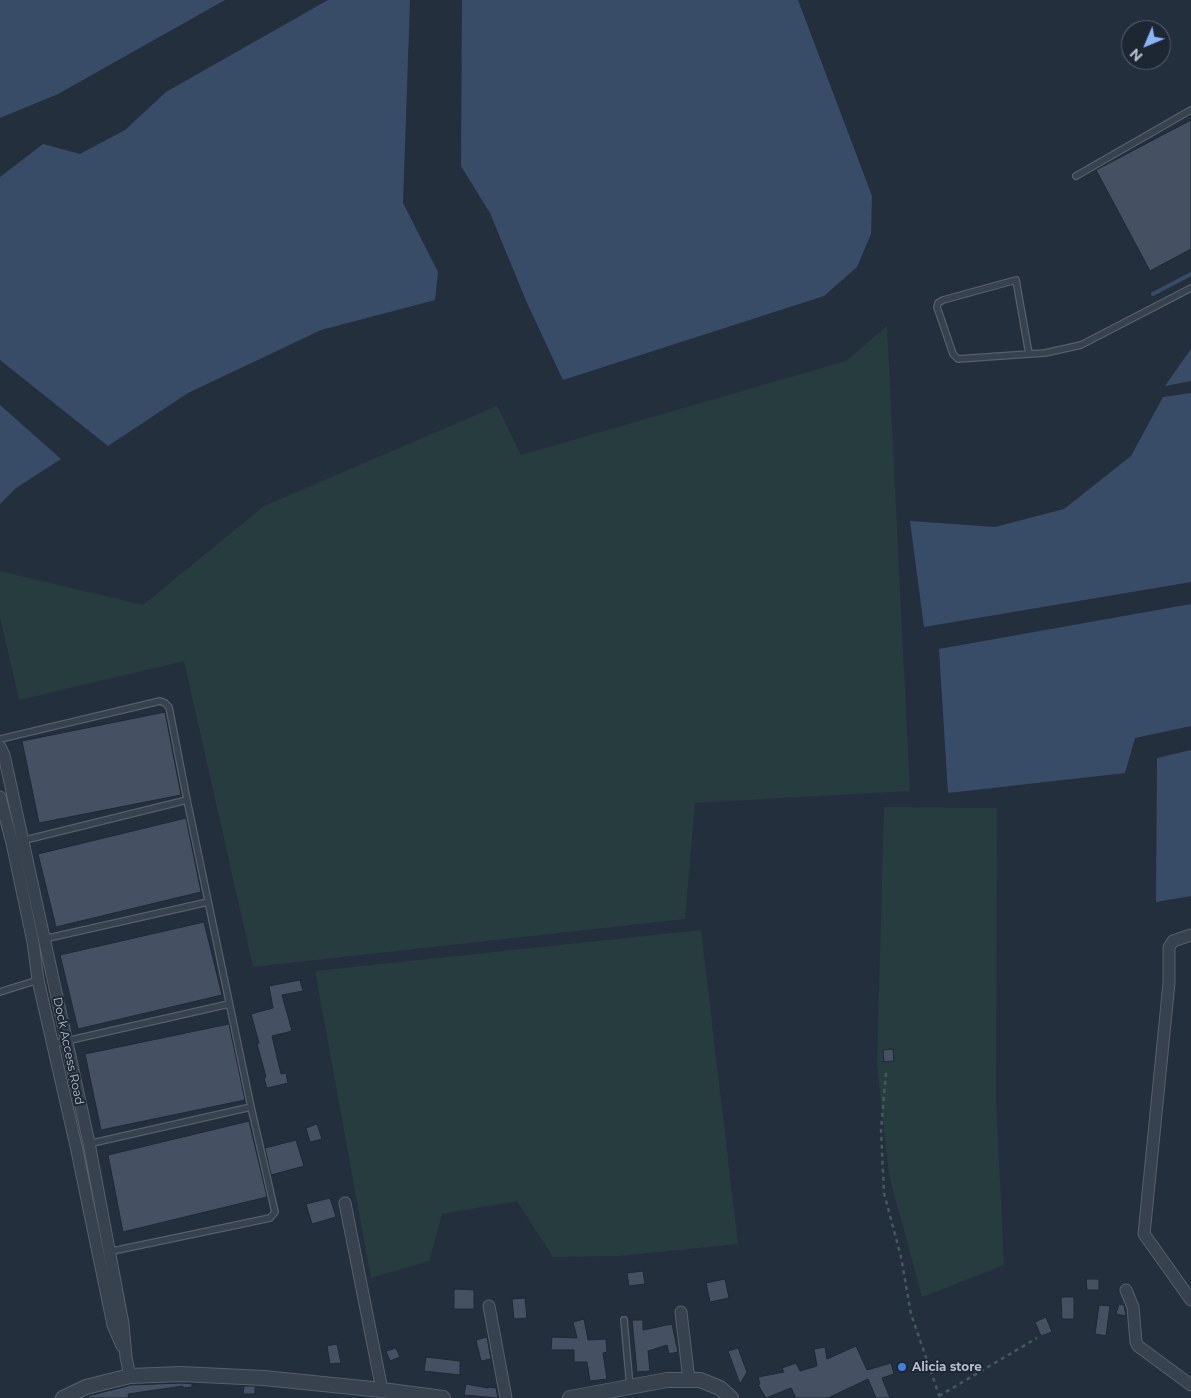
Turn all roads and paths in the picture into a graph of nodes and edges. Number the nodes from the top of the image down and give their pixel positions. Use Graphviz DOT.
graph roads {
  1 [pos="1191,110"];
  2 [pos="1076,176"];
  3 [pos="1191,288"];
  4 [pos="1029,354"];
  5 [pos="0,739"];
  6 [pos="0,746"];
  7 [pos="0,797"];
  8 [pos="187,800"];
  9 [pos="17,842"];
  10 [pos="208,902"];
  11 [pos="1191,935"];
  12 [pos="38,941"];
  13 [pos="38,980"];
  14 [pos="0,992"];
  15 [pos="229,1004"];
  16 [pos="66,1041"];
  17 [pos="53,1044"];
  18 [pos="886,1073"];
  19 [pos="251,1107"];
  20 [pos="89,1144"];
  21 [pos="76,1146"];
  22 [pos="345,1203"];
  23 [pos="104,1253"];
  24 [pos="1191,1284"];
  25 [pos="1126,1290"];
  26 [pos="1190,1299"];
  27 [pos="489,1306"];
  28 [pos="681,1312"];
  29 [pos="624,1320"];
  30 [pos="1037,1338"];
  31 [pos="130,1376"];
  32 [pos="689,1380"];
  33 [pos="1191,1385"];
  34 [pos="630,1387"];
  35 [pos="382,1390"];
  36 [pos="940,1397"];
  37 [pos="63,1398"];
  38 [pos="443,1398"];
  39 [pos="506,1398"];
  40 [pos="570,1398"];
  41 [pos="731,1398"];
  1 -- 2 [label="lane"];
  3 -- 4 [label="lane"];
  4 -- 4 [label="lane"];
  5 -- 8 [label="lane"];
  6 -- 9 [label="street, Dock Access Road"];
  7 -- 9 [label="street, Dock Access Road"];
  8 -- 9 [label="lane"];
  8 -- 10 [label="lane"];
  9 -- 12 [label="street, Dock Access Road"];
  10 -- 12 [label="lane"];
  10 -- 15 [label="lane"];
  11 -- 26 [label="street"];
  12 -- 13 [label="street, Dock Access Road"];
  12 -- 16 [label="street, Dock Access Road"];
  13 -- 14 [label="lane"];
  13 -- 17 [label="street, Dock Access Road"];
  15 -- 16 [label="lane"];
  15 -- 19 [label="lane"];
  16 -- 17 [label="lane"];
  16 -- 20 [label="street, Dock Access Road"];
  17 -- 21 [label="street, Dock Access Road"];
  18 -- 36 [label="path"];
  19 -- 20 [label="lane"];
  19 -- 23 [label="lane"];
  20 -- 21 [label="lane"];
  20 -- 23 [label="street, Dock Access Road"];
  21 -- 23 [label="street, Dock Access Road"];
  22 -- 35 [label="street"];
  23 -- 31 [label="street, Dock Access Road"];
  24 -- 26 [label="street"];
  25 -- 33 [label="street"];
  27 -- 39 [label="street"];
  28 -- 32 [label="street"];
  29 -- 34 [label="lane"];
  30 -- 36 [label="path"];
  31 -- 35 [label="street"];
  31 -- 37 [label="street"];
  32 -- 34 [label="street"];
  32 -- 41 [label="street"];
  34 -- 40 [label="street"];
  35 -- 38 [label="street"];
}
